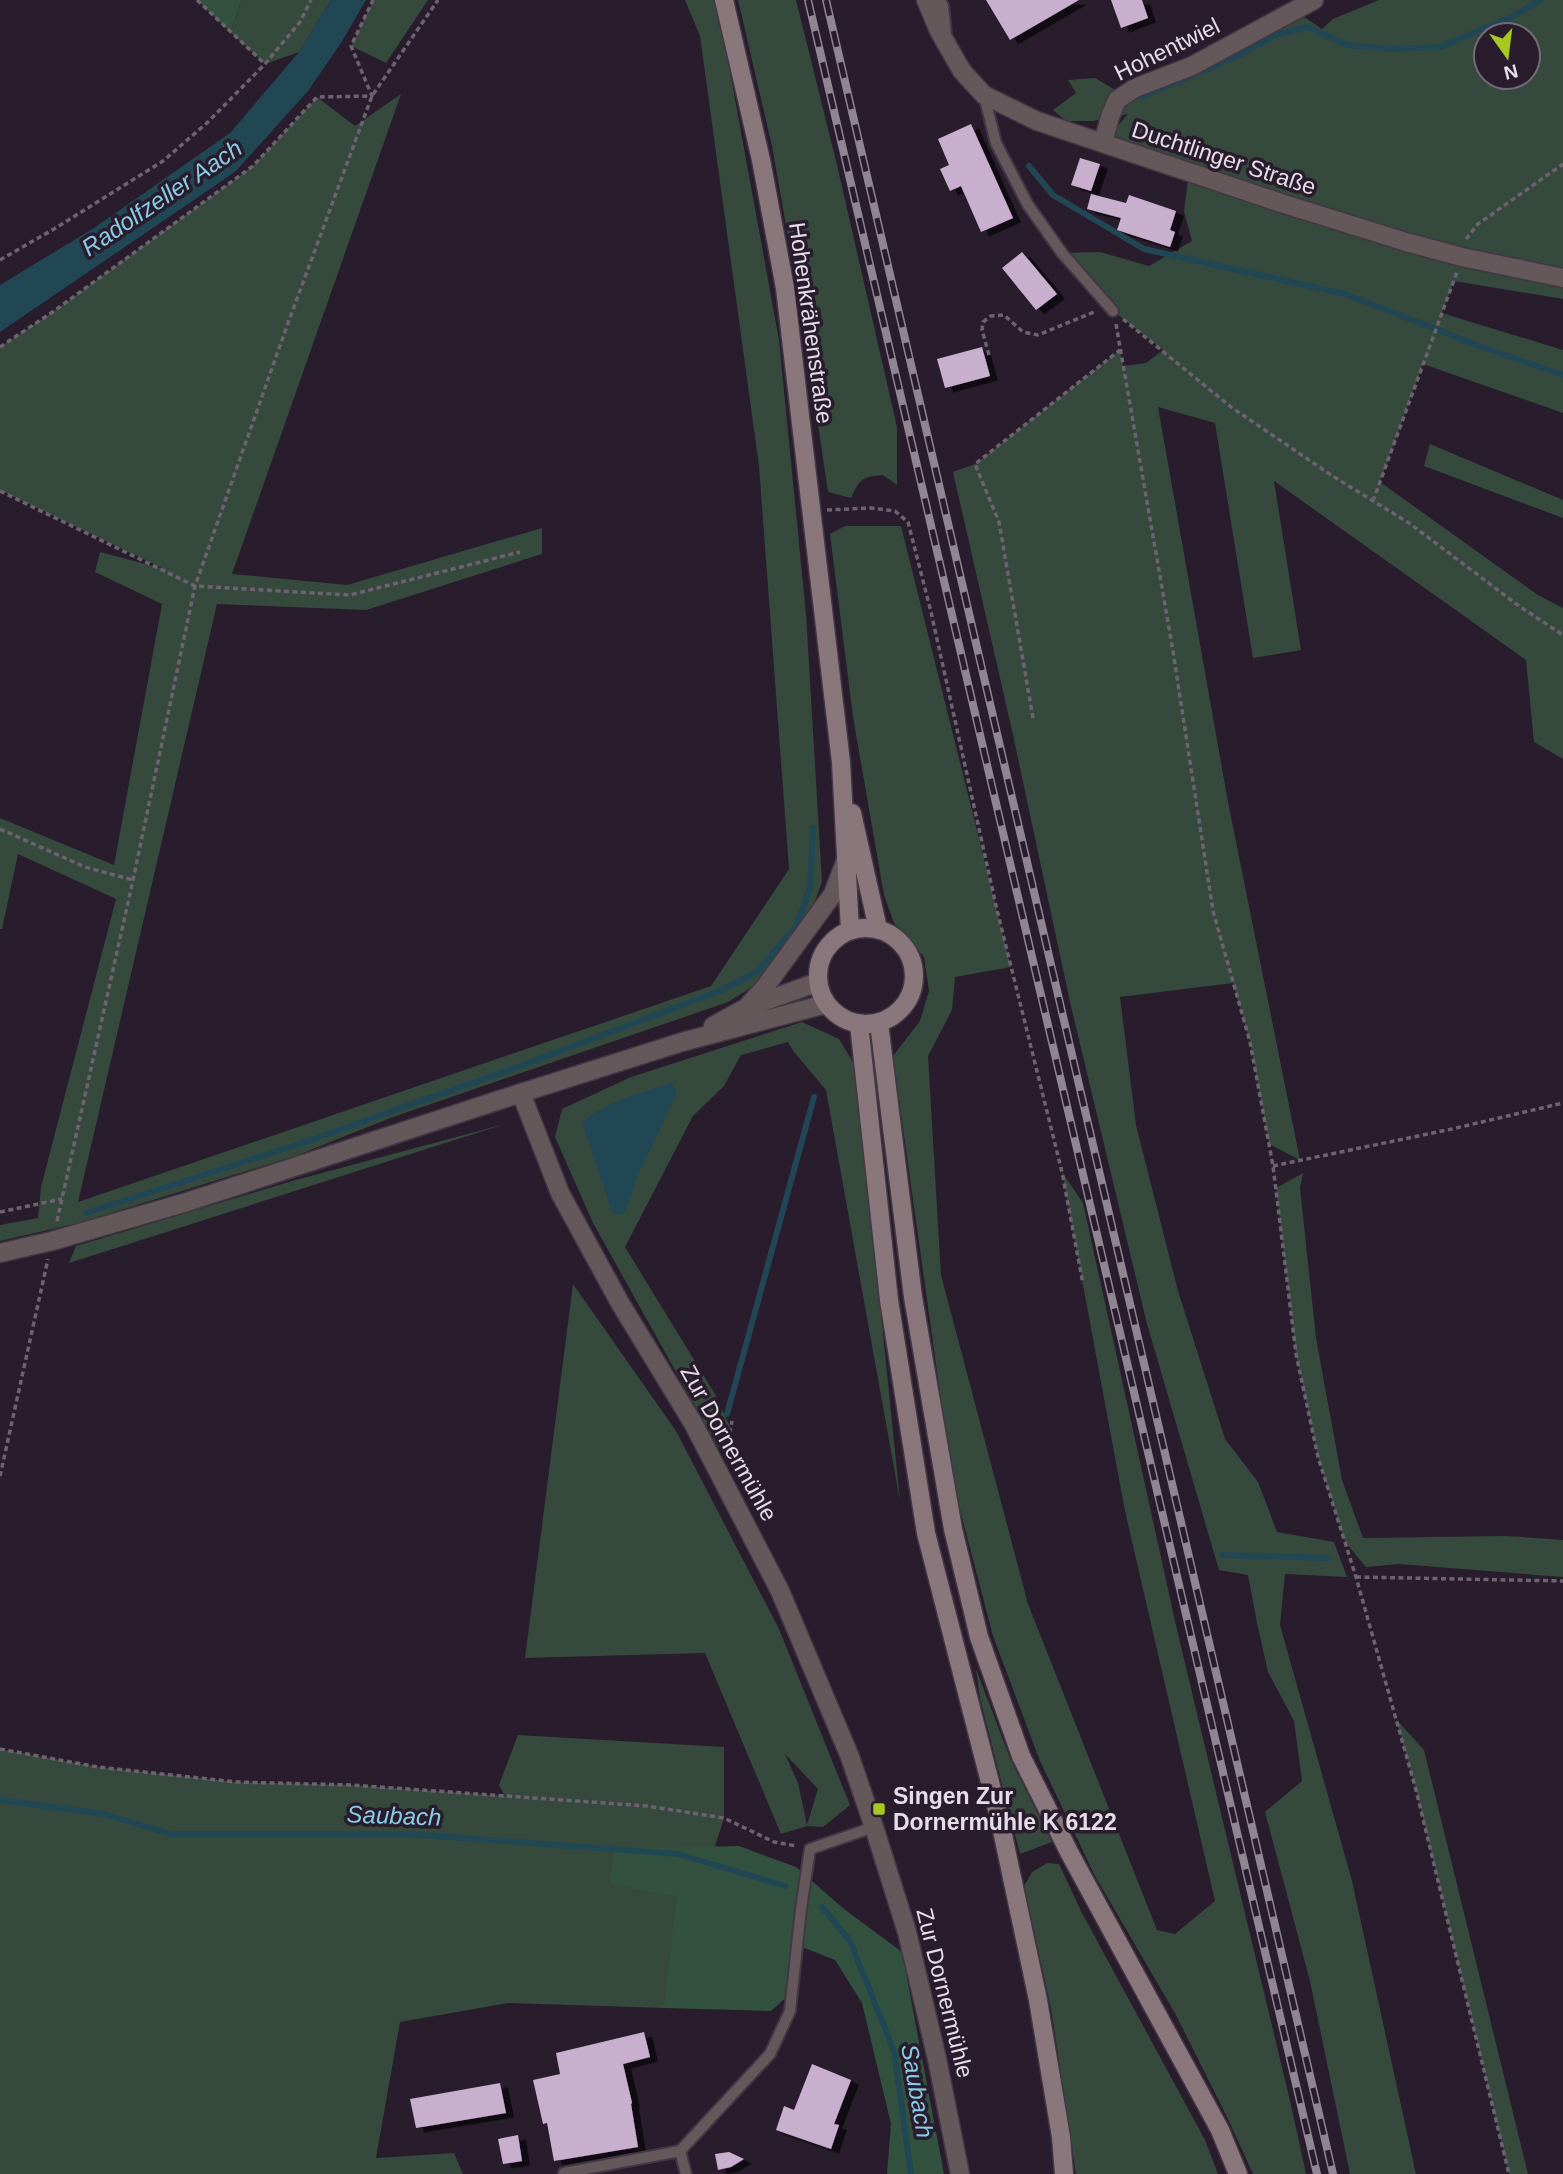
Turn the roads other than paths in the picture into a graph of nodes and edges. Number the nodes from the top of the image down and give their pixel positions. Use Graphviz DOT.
graph roads {
  1 [pos="724,0"];
  2 [pos="926,0"];
  3 [pos="940,0"];
  4 [pos="1314,0"];
  5 [pos="947,44"];
  6 [pos="984,95"];
  7 [pos="1103,143"];
  8 [pos="1563,278"];
  9 [pos="1111,308"];
  10 [pos="841,762"];
  11 [pos="846,860"];
  12 [pos="878,929"];
  13 [pos="850,930"];
  14 [pos="818,982"];
  15 [pos="826,1004"];
  16 [pos="746,1008"];
  17 [pos="879,1023"];
  18 [pos="859,1024"];
  19 [pos="682,1042"];
  20 [pos="521,1093"];
  21 [pos="0,1252"];
  22 [pos="874,1826"];
  23 [pos="680,2151"];
  24 [pos="564,2173"];
  25 [pos="686,2174"];
  26 [pos="960,2174"];
  27 [pos="1064,2174"];
  28 [pos="1238,2174"];
  1 -- 10 [label="main road, Hohenkrähenstraße"];
  2 -- 5 [label="street, Duchtlinger Straße"];
  3 -- 5 [label="lane"];
  4 -- 7 [label="street, Hohentwiel"];
  5 -- 6 [label="street, Duchtlinger Straße"];
  6 -- 7 [label="street, Duchtlinger Straße"];
  6 -- 9 [label="lane"];
  7 -- 8 [label="street, Duchtlinger Straße"];
  10 -- 11 [label="main road"];
  10 -- 12 [label="main road"];
  11 -- 13 [label="main road"];
  11 -- 16 [label="street"];
  12 -- 13 [label="main road"];
  12 -- 17 [label="main road"];
  13 -- 14 [label="main road"];
  14 -- 15 [label="main road"];
  14 -- 16 [label="street"];
  15 -- 18 [label="main road"];
  15 -- 19 [label="street"];
  16 -- 19 [label="street"];
  17 -- 18 [label="main road"];
  17 -- 28 [label="main road"];
  18 -- 27 [label="main road"];
  19 -- 20 [label="street"];
  20 -- 21 [label="street"];
  20 -- 22 [label="street, Zur Dornermühle"];
  22 -- 23 [label="lane"];
  22 -- 26 [label="street, Zur Dornermühle"];
  23 -- 24 [label="lane"];
  23 -- 25 [label="lane"];
}
